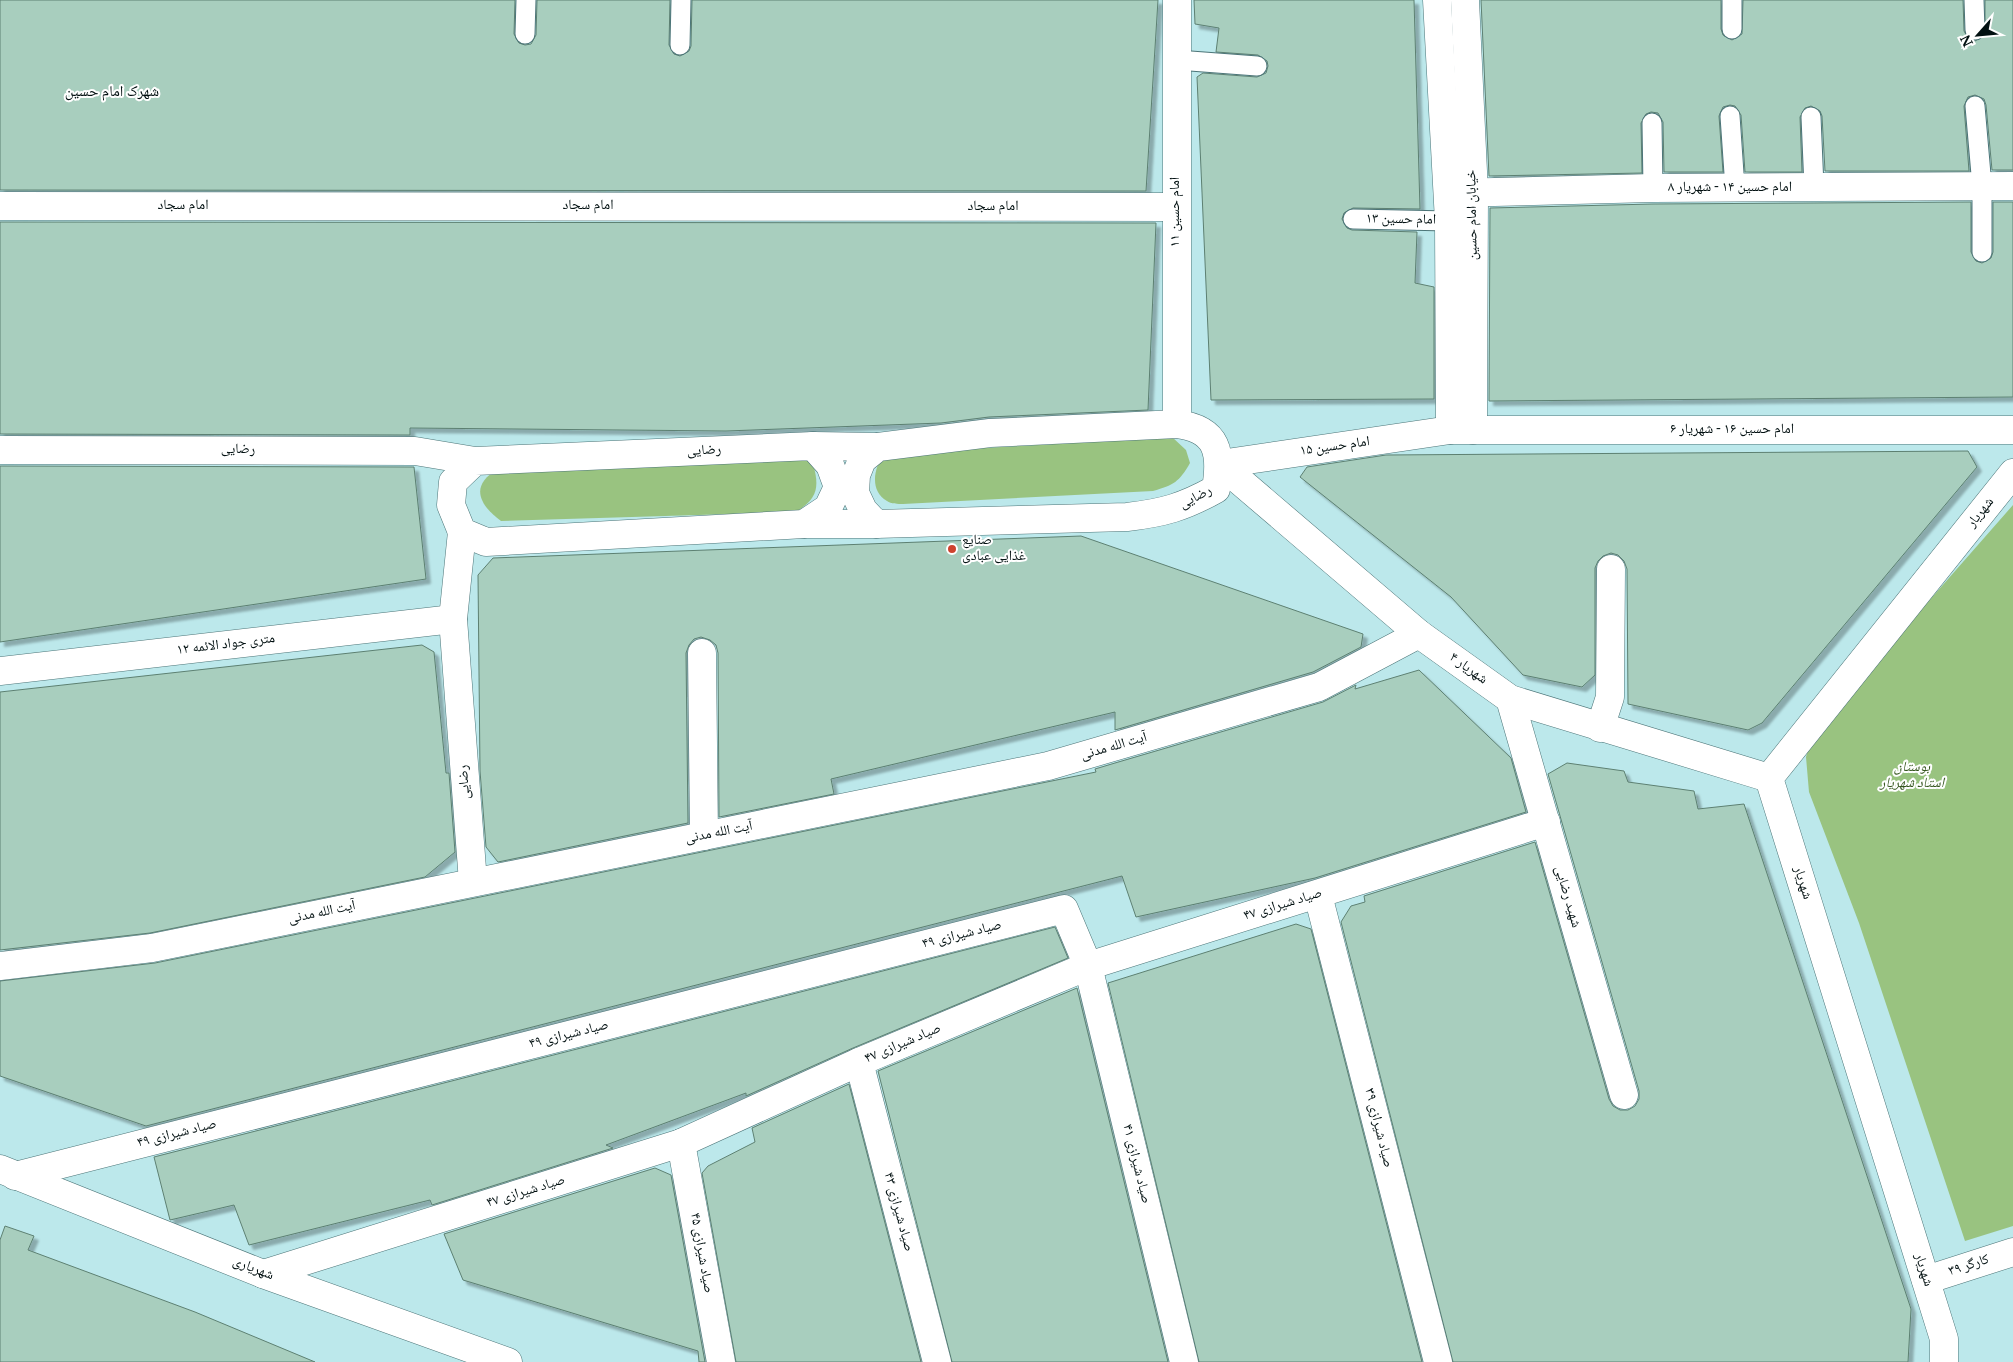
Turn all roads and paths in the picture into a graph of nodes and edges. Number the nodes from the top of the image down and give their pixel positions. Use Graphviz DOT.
graph roads {
  1 [pos="526,0"];
  2 [pos="681,0"];
  3 [pos="1176,0"];
  4 [pos="1437,0"];
  5 [pos="1465,0"];
  6 [pos="1732,0"];
  7 [pos="1974,0"];
  8 [pos="1732,29"];
  9 [pos="1975,30"];
  10 [pos="525,34"];
  11 [pos="680,45"];
  12 [pos="1177,60"];
  13 [pos="1257,66"];
  14 [pos="1974,106"];
  15 [pos="1730,116"];
  16 [pos="1811,117"];
  17 [pos="1652,123"];
  18 [pos="1982,186"];
  19 [pos="2013,186"];
  20 [pos="1814,187"];
  21 [pos="1653,188"];
  22 [pos="1734,188"];
  23 [pos="1461,193"];
  24 [pos="0,206"];
  25 [pos="1176,207"];
  26 [pos="1354,219"];
  27 [pos="1449,221"];
  28 [pos="1982,252"];
  29 [pos="1177,424"];
  30 [pos="1462,430"];
  31 [pos="2013,430"];
  32 [pos="813,446"];
  33 [pos="878,447"];
  34 [pos="0,450"];
  35 [pos="476,461"];
  36 [pos="1220,464"];
  37 [pos="2013,473"];
  38 [pos="804,524"];
  39 [pos="876,524"];
  40 [pos="462,532"];
  41 [pos="1610,569"];
  42 [pos="453,619"];
  43 [pos="1418,634"];
  44 [pos="702,653"];
  45 [pos="0,671"];
  46 [pos="1510,699"];
  47 [pos="1600,728"];
  48 [pos="1769,778"];
  49 [pos="1546,822"];
  50 [pos="704,836"];
  51 [pos="473,882"];
  52 [pos="1318,894"];
  53 [pos="0,966"];
  54 [pos="1088,966"];
  55 [pos="859,1062"];
  56 [pos="1624,1095"];
  57 [pos="681,1143"];
  58 [pos="7,1172"];
  59 [pos="2013,1252"];
  60 [pos="263,1274"];
  61 [pos="1926,1280"];
  62 [pos="508,1362"];
  63 [pos="721,1362"];
  64 [pos="937,1362"];
  65 [pos="1184,1362"];
  66 [pos="1438,1362"];
  67 [pos="1944,1362"];
  1 -- 10 [label="lane"];
  2 -- 11 [label="lane"];
  3 -- 12 [label="street, امام حسین ۱۱"];
  4 -- 23 [label="street, خیابان امام حسین"];
  5 -- 23 [label="street, خیابان امام حسین"];
  6 -- 8 [label="lane"];
  7 -- 9 [label="lane"];
  12 -- 13 [label="lane"];
  12 -- 25 [label="street, امام حسین ۱۱"];
  14 -- 18 [label="lane"];
  15 -- 22 [label="lane"];
  16 -- 20 [label="lane"];
  17 -- 21 [label="lane"];
  18 -- 19 [label="street, امام حسین ۱۴ - شهریار ۸"];
  18 -- 20 [label="street, امام حسین ۱۴ - شهریار ۸"];
  18 -- 28 [label="lane"];
  20 -- 22 [label="street, امام حسین ۱۴ - شهریار ۸"];
  21 -- 22 [label="street, امام حسین ۱۴ - شهریار ۸"];
  21 -- 23 [label="street, امام حسین ۱۴ - شهریار ۸"];
  23 -- 27 [label="street, خیابان امام حسین"];
  23 -- 30 [label="street, خیابان امام حسین"];
  24 -- 25 [label="street, امام سجاد"];
  25 -- 29 [label="street, امام حسین ۱۱"];
  26 -- 27 [label="lane, امام حسین ۱۳"];
  27 -- 30 [label="street, خیابان امام حسین"];
  29 -- 33 [label="street, رضایی"];
  29 -- 36 [label="street, رضایی"];
  30 -- 31 [label="street, امام حسین ۱۶ - شهریار ۶"];
  30 -- 36 [label="street, امام حسین ۱۵"];
  32 -- 33 [label="street, رضایی"];
  32 -- 35 [label="street, رضایی"];
  32 -- 38 [label="street"];
  33 -- 39 [label="street"];
  34 -- 35 [label="street, رضایی"];
  35 -- 40 [label="street, رضایی"];
  36 -- 39 [label="street, رضایی"];
  36 -- 43 [label="street, شهریار ۴"];
  37 -- 48 [label="street, شهریار"];
  38 -- 39 [label="street, رضایی"];
  38 -- 40 [label="street, رضایی"];
  40 -- 42 [label="street, رضایی"];
  41 -- 47 [label="street"];
  42 -- 45 [label="street, ۱۲ متری جواد الائمه"];
  42 -- 51 [label="street, رضایی"];
  43 -- 46 [label="street, شهریار ۴"];
  43 -- 50 [label="street, آیت الله مدنی"];
  44 -- 50 [label="street"];
  46 -- 47 [label="street, شهریار ۴"];
  46 -- 49 [label="street, شهید رضایی"];
  47 -- 48 [label="street, شهریار ۴"];
  48 -- 61 [label="street, شهریار"];
  49 -- 52 [label="street, صیاد شیرازی ۴۷"];
  49 -- 56 [label="street, شهید رضایی"];
  50 -- 51 [label="street, آیت الله مدنی"];
  51 -- 53 [label="street, آیت الله مدنی"];
  52 -- 54 [label="street, صیاد شیرازی ۴۷"];
  52 -- 66 [label="street, صیاد شیرازی ۳۹"];
  54 -- 55 [label="street, صیاد شیرازی ۴۷"];
  54 -- 58 [label="street, صیاد شیرازی ۴۹"];
  54 -- 65 [label="street, صیاد شیرازی ۴۱"];
  55 -- 57 [label="street, صیاد شیرازی ۴۷"];
  55 -- 64 [label="street, صیاد شیرازی ۴۳"];
  57 -- 60 [label="street, صیاد شیرازی ۴۷"];
  57 -- 63 [label="street, صیاد شیرازی ۴۵"];
  58 -- 60 [label="street, شهریاری"];
  59 -- 61 [label="street, کارگر ۳۹"];
  60 -- 62 [label="street, شهریاری"];
  61 -- 67 [label="street, شهریار"];
}
